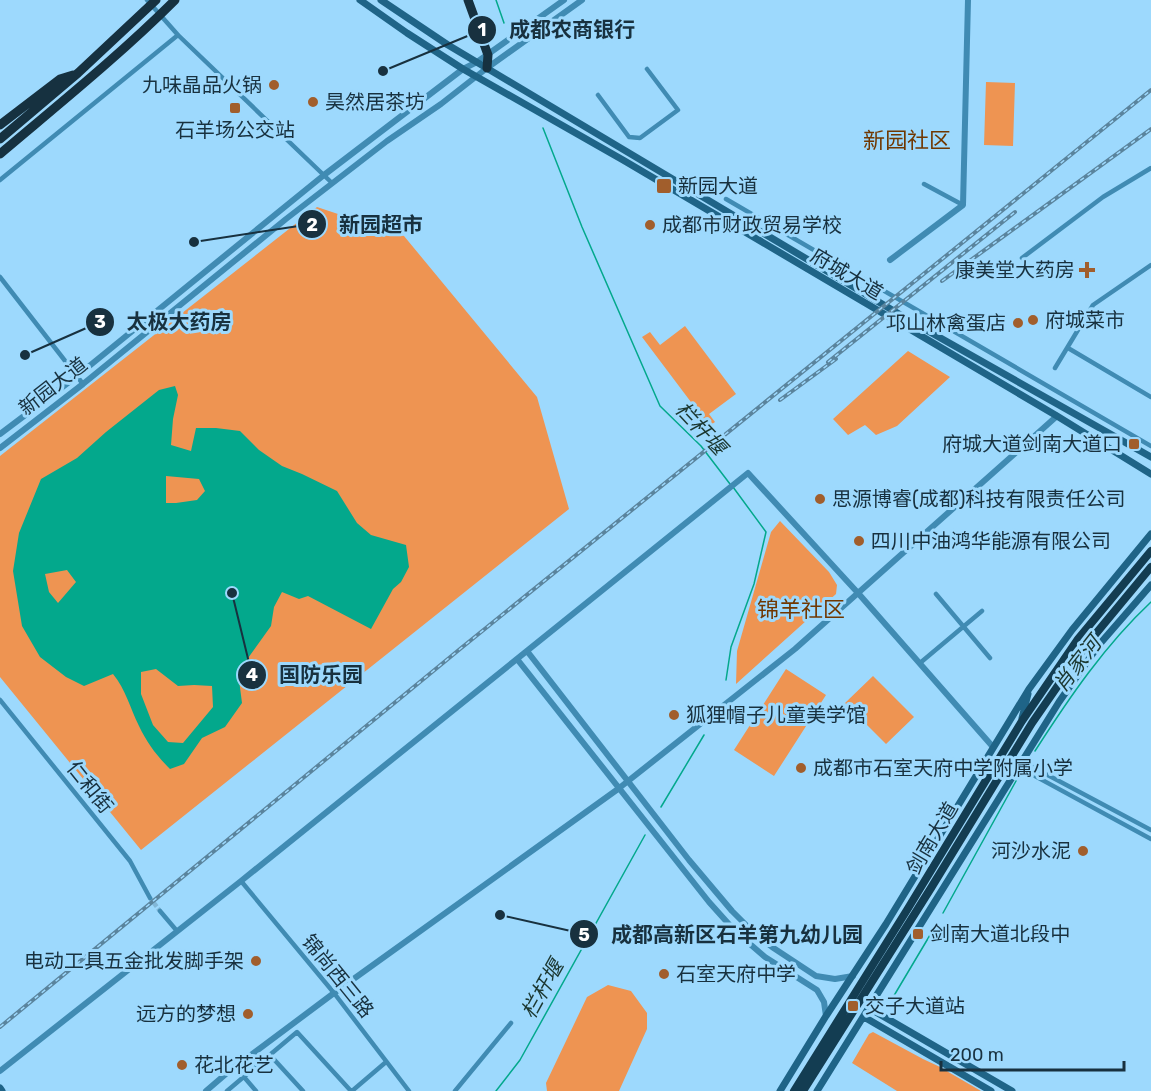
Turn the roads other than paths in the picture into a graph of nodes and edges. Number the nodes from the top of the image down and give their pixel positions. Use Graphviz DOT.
graph roads {
  1 [pos="147,0"];
  2 [pos="156,0"];
  3 [pos="175,0"];
  4 [pos="360,0"];
  5 [pos="381,0"];
  6 [pos="468,0"];
  7 [pos="564,0"];
  8 [pos="582,0"];
  9 [pos="968,0"];
  10 [pos="178,35"];
  11 [pos="488,55"];
  12 [pos="477,62"];
  13 [pos="487,68"];
  14 [pos="463,69"];
  15 [pos="647,69"];
  16 [pos="78,73"];
  17 [pos="476,76"];
  18 [pos="598,95"];
  19 [pos="0,125"];
  20 [pos="0,139"];
  21 [pos="0,154"];
  22 [pos="1151,168"];
  23 [pos="324,175"];
  24 [pos="0,180"];
  25 [pos="332,183"];
  26 [pos="924,184"];
  27 [pos="726,199"];
  28 [pos="963,205"];
  29 [pos="1022,258"];
  30 [pos="890,260"];
  31 [pos="1151,265"];
  32 [pos="0,278"];
  33 [pos="1068,348"];
  34 [pos="1055,368"];
  35 [pos="77,376"];
  36 [pos="83,384"];
  37 [pos="1151,397"];
  38 [pos="1057,416"];
  39 [pos="0,434"];
  40 [pos="1151,446"];
  41 [pos="0,448"];
  42 [pos="1151,457"];
  43 [pos="1151,474"];
  44 [pos="1151,535"];
  45 [pos="1151,551"];
  46 [pos="1151,567"];
  47 [pos="1151,585"];
  48 [pos="858,593"];
  49 [pos="936,594"];
  50 [pos="982,611"];
  51 [pos="963,627"];
  52 [pos="527,651"];
  53 [pos="990,658"];
  54 [pos="517,659"];
  55 [pos="921,663"];
  56 [pos="1029,689"];
  57 [pos="0,700"];
  58 [pos="1059,702"];
  59 [pos="1022,721"];
  60 [pos="1032,723"];
  61 [pos="993,747"];
  62 [pos="1010,759"];
  63 [pos="1021,764"];
  64 [pos="628,781"];
  65 [pos="618,789"];
  66 [pos="1151,830"];
  67 [pos="1151,839"];
  68 [pos="241,881"];
  69 [pos="931,888"];
  70 [pos="150,898"];
  71 [pos="908,910"];
  72 [pos="160,911"];
  73 [pos="929,914"];
  74 [pos="886,924"];
  75 [pos="177,931"];
  76 [pos="853,976"];
  77 [pos="334,993"];
  78 [pos="869,1008"];
  79 [pos="826,1016"];
  80 [pos="864,1017"];
  81 [pos="511,1023"];
  82 [pos="270,1055"];
  83 [pos="386,1062"];
  84 [pos="0,1071"];
  85 [pos="244,1077"];
  86 [pos="206,1091"];
  87 [pos="227,1091"];
  88 [pos="256,1091"];
  89 [pos="303,1091"];
  90 [pos="351,1091"];
  91 [pos="409,1091"];
  92 [pos="455,1091"];
  93 [pos="780,1091"];
  94 [pos="794,1091"];
  95 [pos="803,1091"];
  96 [pos="817,1091"];
  97 [pos="991,1091"];
  98 [pos="1012,1091"];
  1 -- 10 [label="street"];
  2 -- 16 [label="highway"];
  3 -- 21 [label="highway"];
  4 -- 14 [label="main road, 府城大道"];
  5 -- 12 [label="main road, 府城大道"];
  6 -- 11 [label="highway"];
  7 -- 11 [label="street, 新园大道"];
  8 -- 13 [label="street, 新园大道"];
  9 -- 28 [label="street"];
  10 -- 23 [label="street"];
  10 -- 24 [label="street"];
  11 -- 12 [label="street, 新园大道"];
  11 -- 13 [label="highway"];
  12 -- 13 [label="main road, 府城大道"];
  12 -- 14 [label="street, 新园大道"];
  13 -- 17 [label="street, 新园大道"];
  13 -- 42 [label="main road, 府城大道"];
  14 -- 17 [label="main road, 府城大道"];
  14 -- 23 [label="street, 新园大道"];
  15 -- 18 [label="street"];
  16 -- 19 [label="highway"];
  16 -- 20 [label="highway"];
  17 -- 25 [label="street, 新园大道"];
  17 -- 38 [label="main road, 府城大道"];
  22 -- 29 [label="street"];
  23 -- 25 [label="street"];
  23 -- 35 [label="street, 新园大道"];
  25 -- 36 [label="street, 新园大道"];
  26 -- 28 [label="street"];
  27 -- 40 [label="street"];
  28 -- 30 [label="street"];
  31 -- 33 [label="street"];
  32 -- 35 [label="street"];
  33 -- 34 [label="street"];
  33 -- 37 [label="street"];
  35 -- 36 [label="street"];
  35 -- 39 [label="street, 新园大道"];
  36 -- 41 [label="street, 新园大道"];
  38 -- 43 [label="main road, 府城大道"];
  38 -- 48 [label="street"];
  44 -- 56 [label="main road"];
  45 -- 59 [label="highway, 剑南大道"];
  46 -- 60 [label="highway, 剑南大道"];
  47 -- 58 [label="main road"];
  48 -- 52 [label="street"];
  48 -- 55 [label="street"];
  48 -- 64 [label="street"];
  49 -- 51 [label="street"];
  50 -- 51 [label="street"];
  51 -- 53 [label="street"];
  51 -- 55 [label="street"];
  52 -- 54 [label="street"];
  52 -- 64 [label="street"];
  54 -- 65 [label="street"];
  54 -- 68 [label="street"];
  55 -- 61 [label="street"];
  56 -- 59 [label="main road"];
  56 -- 61 [label="main road"];
  57 -- 70 [label="street, 仁和街"];
  58 -- 60 [label="main road"];
  58 -- 63 [label="main road"];
  59 -- 71 [label="highway, 剑南大道"];
  60 -- 62 [label="highway, 剑南大道"];
  61 -- 74 [label="main road"];
  62 -- 63 [label="street"];
  62 -- 69 [label="highway, 剑南大道"];
  63 -- 66 [label="street"];
  63 -- 67 [label="street"];
  63 -- 73 [label="main road"];
  64 -- 65 [label="street"];
  64 -- 76 [label="street"];
  65 -- 77 [label="street"];
  65 -- 79 [label="street"];
  68 -- 75 [label="street"];
  68 -- 77 [label="street, 锦尚西三路"];
  69 -- 73 [label="main road"];
  69 -- 95 [label="highway, 剑南大道"];
  71 -- 74 [label="main road"];
  71 -- 94 [label="highway, 剑南大道"];
  72 -- 75 [label="street"];
  73 -- 78 [label="main road"];
  74 -- 76 [label="main road"];
  75 -- 84 [label="street"];
  76 -- 79 [label="main road"];
  77 -- 83 [label="street, 锦尚西三路"];
  77 -- 86 [label="street"];
  78 -- 80 [label="main road"];
  78 -- 98 [label="main road"];
  79 -- 93 [label="main road"];
  80 -- 96 [label="main road"];
  80 -- 97 [label="main road"];
  81 -- 92 [label="street"];
  82 -- 85 [label="street"];
  82 -- 89 [label="street"];
  82 -- 90 [label="street"];
  83 -- 90 [label="street"];
  83 -- 91 [label="street, 锦尚西三路"];
  85 -- 87 [label="street"];
  85 -- 88 [label="street"];
}
